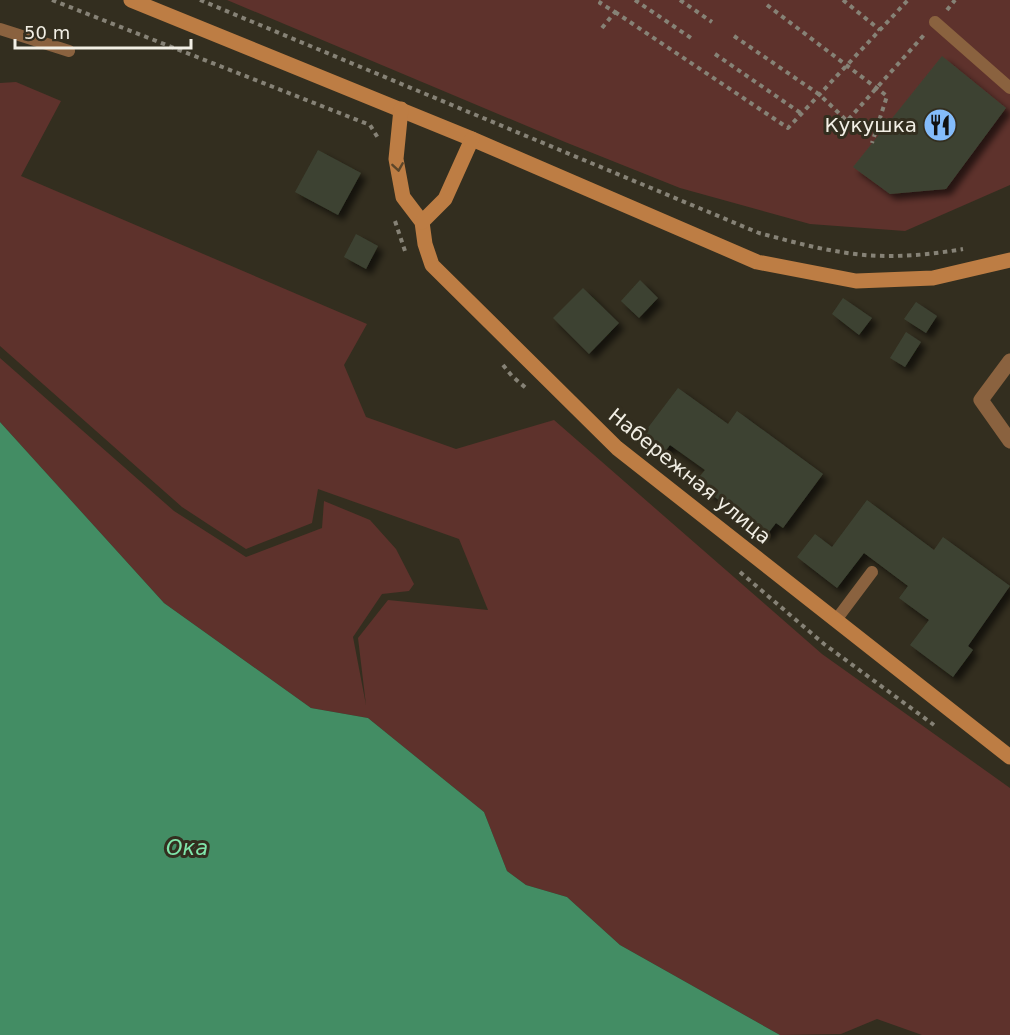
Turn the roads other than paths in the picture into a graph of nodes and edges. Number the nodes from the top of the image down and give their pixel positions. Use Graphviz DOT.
graph roads {
  1 [pos="131,0"];
  2 [pos="935,22"];
  3 [pos="0,29"];
  4 [pos="69,51"];
  5 [pos="1010,88"];
  6 [pos="401,109"];
  7 [pos="472,139"];
  8 [pos="422,222"];
  9 [pos="1010,260"];
  10 [pos="1010,361"];
  11 [pos="1010,441"];
  12 [pos="872,572"];
  13 [pos="836,620"];
  14 [pos="1010,757"];
  1 -- 6 [label="street"];
  2 -- 5 [label="lane"];
  3 -- 4 [label="lane"];
  6 -- 7 [label="street"];
  6 -- 8 [label="street, Набережная улица, one-way"];
  7 -- 8 [label="street"];
  7 -- 9 [label="street"];
  8 -- 13 [label="street, Набережная улица"];
  10 -- 11 [label="street"];
  12 -- 13 [label="lane"];
  13 -- 14 [label="street, Набережная улица"];
}
